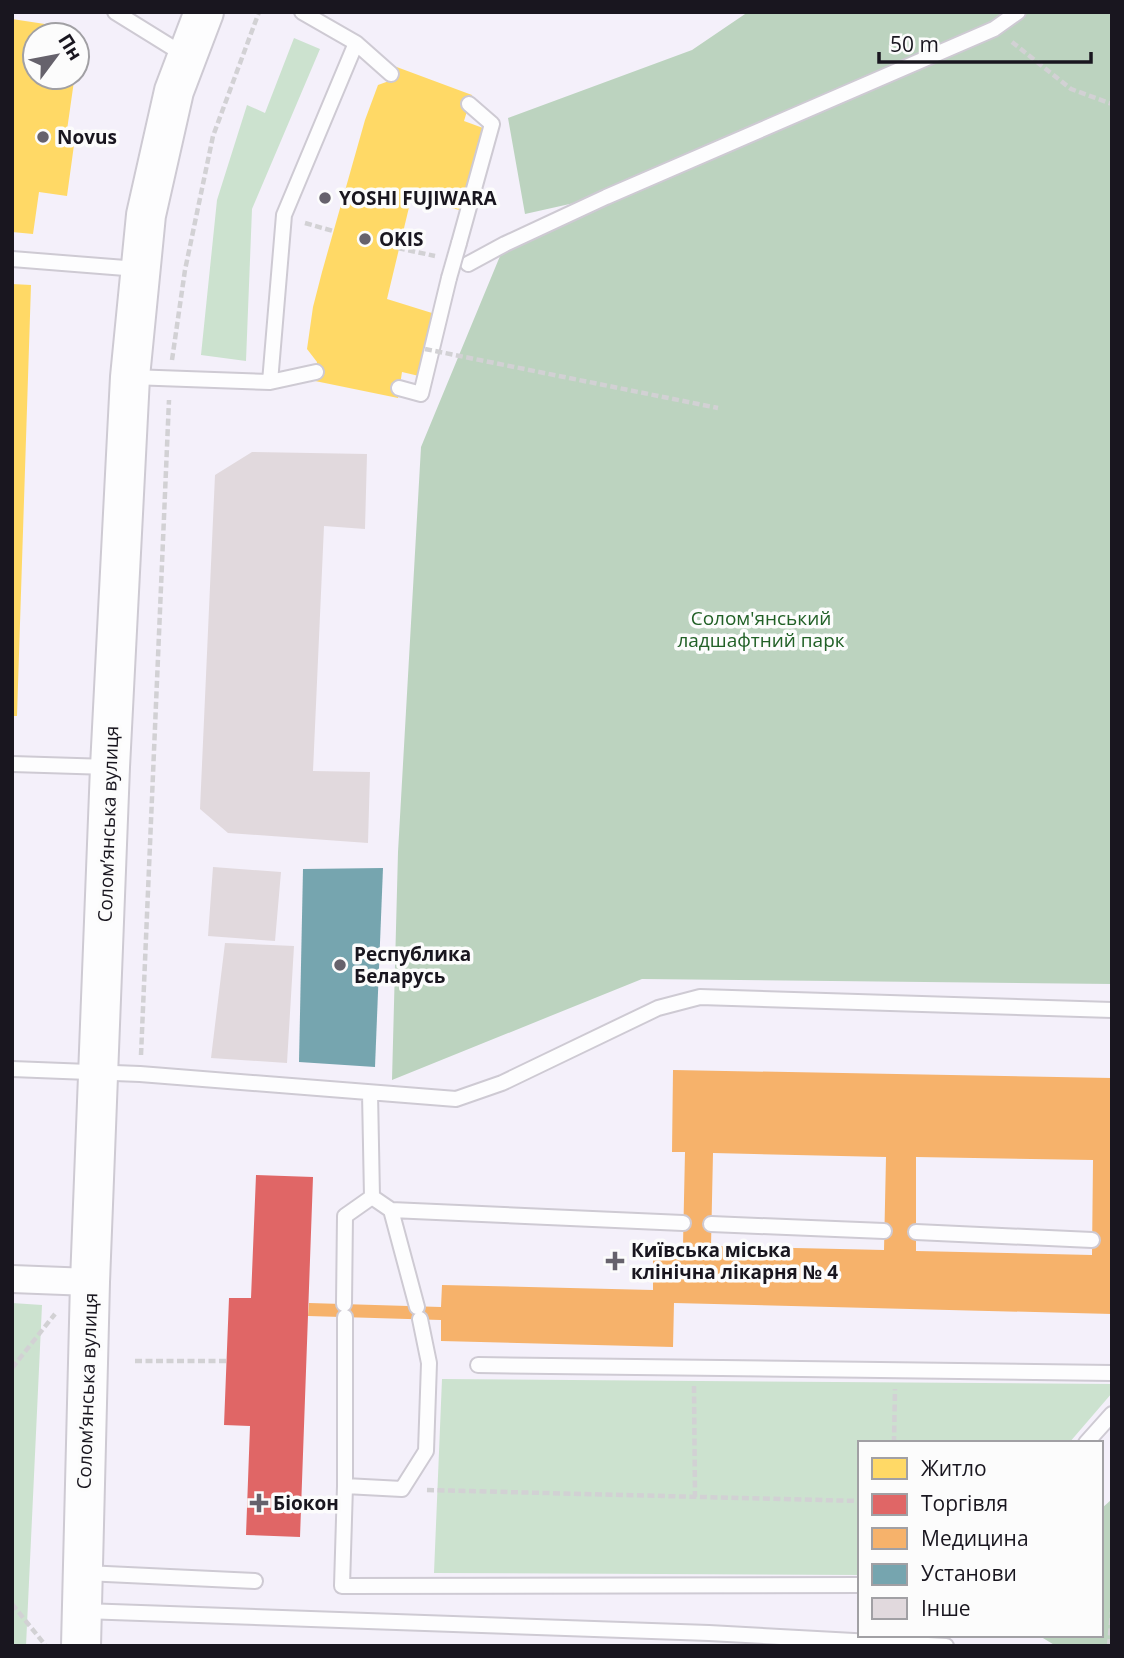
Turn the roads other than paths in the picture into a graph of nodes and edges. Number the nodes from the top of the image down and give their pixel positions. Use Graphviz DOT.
graph roads {
  1 [pos="116,12"];
  2 [pos="204,12"];
  3 [pos="302,12"];
  4 [pos="1017,12"];
  5 [pos="356,43"];
  6 [pos="187,57"];
  7 [pos="391,74"];
  8 [pos="469,104"];
  9 [pos="12,259"];
  10 [pos="468,264"];
  11 [pos="139,269"];
  12 [pos="316,372"];
  13 [pos="130,377"];
  14 [pos="270,382"];
  15 [pos="399,388"];
  16 [pos="12,764"];
  17 [pos="110,767"];
  18 [pos="1112,1010"];
  19 [pos="12,1069"];
  20 [pos="100,1072"];
  21 [pos="370,1093"];
  22 [pos="372,1197"];
  23 [pos="391,1210"];
  24 [pos="683,1223"];
  25 [pos="711,1224"];
  26 [pos="884,1231"];
  27 [pos="916,1232"];
  28 [pos="1092,1240"];
  29 [pos="12,1279"];
  30 [pos="76,1293"];
  31 [pos="478,1365"];
  32 [pos="1112,1373"];
  33 [pos="1112,1414"];
  34 [pos="1088,1441"];
  35 [pos="345,1486"];
  36 [pos="82,1573"];
  37 [pos="255,1581"];
  38 [pos="858,1585"];
  39 [pos="81,1628"];
  40 [pos="709,1640"];
  41 [pos="946,1646"];
  1 -- 6 [label="lane"];
  2 -- 6 [label="main road, Соломʼянська вулиця"];
  3 -- 5 [label="lane"];
  4 -- 10 [label="lane"];
  5 -- 7 [label="lane"];
  5 -- 14 [label="lane"];
  6 -- 11 [label="main road, Соломʼянська вулиця"];
  8 -- 15 [label="lane, bridge"];
  9 -- 11 [label="lane"];
  11 -- 13 [label="main road, Соломʼянська вулиця"];
  12 -- 14 [label="lane"];
  13 -- 14 [label="lane"];
  13 -- 17 [label="main road, Соломʼянська вулиця"];
  16 -- 17 [label="lane"];
  17 -- 20 [label="main road, Соломʼянська вулиця"];
  18 -- 21 [label="lane"];
  19 -- 20 [label="lane"];
  20 -- 21 [label="lane"];
  20 -- 30 [label="main road, Соломʼянська вулиця"];
  21 -- 22 [label="lane"];
  22 -- 23 [label="lane"];
  22 -- 35 [label="lane"];
  23 -- 24 [label="lane"];
  23 -- 35 [label="lane"];
  25 -- 26 [label="lane"];
  27 -- 28 [label="lane"];
  29 -- 30 [label="street"];
  30 -- 36 [label="main road, Соломʼянська вулиця"];
  31 -- 32 [label="lane"];
  33 -- 34 [label="lane"];
  35 -- 38 [label="lane"];
  36 -- 37 [label="lane"];
  36 -- 39 [label="main road, Соломʼянська вулиця"];
  39 -- 40 [label="lane"];
  40 -- 41 [label="lane"];
}
